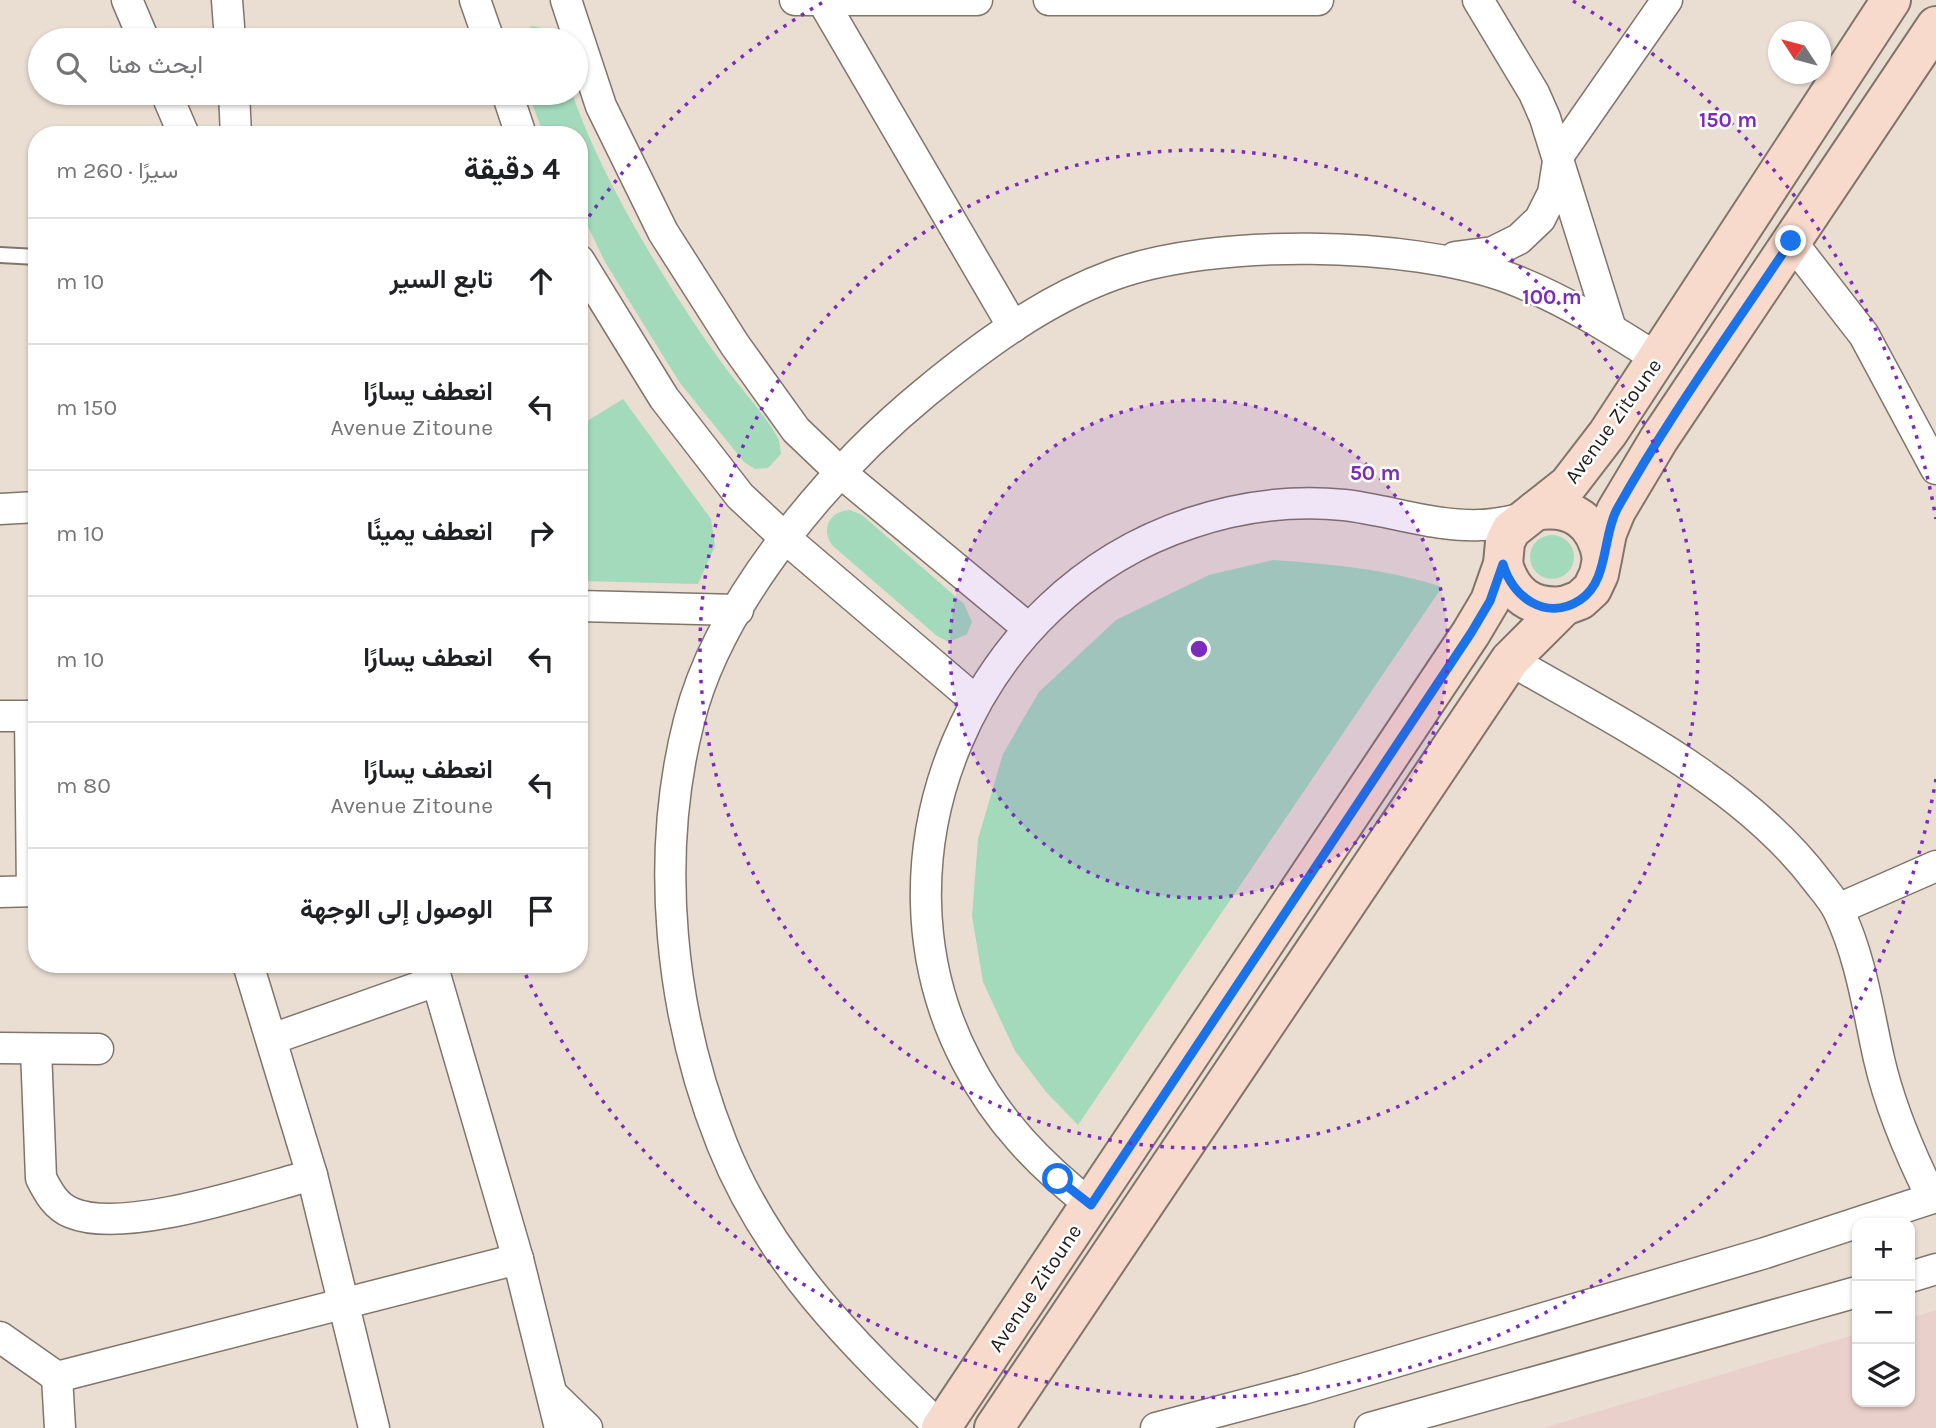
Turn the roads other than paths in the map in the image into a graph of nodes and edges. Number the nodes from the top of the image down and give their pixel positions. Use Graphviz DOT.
graph roads {
  1 [pos="127,0"];
  2 [pos="227,0"];
  3 [pos="475,0"];
  4 [pos="566,0"];
  5 [pos="813,0"];
  6 [pos="977,0"];
  7 [pos="1049,0"];
  8 [pos="1318,0"];
  9 [pos="1478,0"];
  10 [pos="1667,0"];
  11 [pos="1891,0"];
  12 [pos="1936,26"];
  13 [pos="139,28"];
  14 [pos="229,28"];
  15 [pos="485,28"];
  16 [pos="575,28"];
  17 [pos="588,67"];
  18 [pos="171,105"];
  19 [pos="235,105"];
  20 [pos="511,105"];
  21 [pos="180,126"];
  22 [pos="236,126"];
  23 [pos="518,126"];
  24 [pos="1559,155"];
  25 [pos="1791,241"];
  26 [pos="0,255"];
  27 [pos="28,257"];
  28 [pos="1429,258"];
  29 [pos="588,275"];
  30 [pos="1013,327"];
  31 [pos="1611,329"];
  32 [pos="1658,359"];
  33 [pos="1936,470"];
  34 [pos="840,472"];
  35 [pos="28,507"];
  36 [pos="0,509"];
  37 [pos="1528,515"];
  38 [pos="1452,524"];
  39 [pos="785,538"];
  40 [pos="1602,558"];
  41 [pos="1503,560"];
  42 [pos="588,606"];
  43 [pos="1564,606"];
  44 [pos="738,610"];
  45 [pos="1028,628"];
  46 [pos="1510,660"];
  47 [pos="976,701"];
  48 [pos="0,716"];
  49 [pos="28,716"];
  50 [pos="1936,866"];
  51 [pos="28,891"];
  52 [pos="0,892"];
  53 [pos="1838,909"];
  54 [pos="251,973"];
  55 [pos="434,973"];
  56 [pos="272,1038"];
  57 [pos="0,1048"];
  58 [pos="36,1049"];
  59 [pos="98,1049"];
  60 [pos="312,1175"];
  61 [pos="1934,1197"];
  62 [pos="1091,1205"];
  63 [pos="518,1259"];
  64 [pos="1936,1269"];
  65 [pos="1915,1275"];
  66 [pos="1852,1293"];
  67 [pos="345,1303"];
  68 [pos="0,1338"];
  69 [pos="57,1377"];
  70 [pos="554,1396"];
  71 [pos="60,1428"];
  72 [pos="374,1428"];
  73 [pos="561,1428"];
  74 [pos="587,1428"];
  75 [pos="941,1428"];
  76 [pos="994,1428"];
  77 [pos="1156,1428"];
  78 [pos="1370,1428"];
  1 -- 13 [label="street"];
  2 -- 14 [label="street"];
  3 -- 15 [label="street"];
  4 -- 16 [label="street"];
  5 -- 6 [label="street"];
  5 -- 30 [label="street"];
  7 -- 8 [label="street"];
  9 -- 24 [label="street"];
  10 -- 24 [label="street"];
  11 -- 32 [label="main road, Avenue Zitoune"];
  12 -- 25 [label="main road, Avenue Zitoune"];
  17 -- 34 [label="street"];
  18 -- 21 [label="street"];
  19 -- 22 [label="street"];
  20 -- 23 [label="street"];
  24 -- 28 [label="street"];
  24 -- 31 [label="street"];
  25 -- 33 [label="street"];
  25 -- 40 [label="main road, Avenue Zitoune"];
  26 -- 27 [label="lane"];
  28 -- 30 [label="street"];
  28 -- 31 [label="street"];
  29 -- 39 [label="street"];
  30 -- 34 [label="street"];
  31 -- 32 [label="street"];
  32 -- 37 [label="main road, Avenue Zitoune"];
  34 -- 39 [label="street"];
  34 -- 45 [label="street"];
  35 -- 36 [label="street"];
  37 -- 38 [label="street"];
  37 -- 40 [label="main road"];
  37 -- 41 [label="main road, Avenue Zitoune"];
  38 -- 41 [label="street"];
  38 -- 45 [label="street"];
  39 -- 44 [label="street"];
  39 -- 47 [label="street"];
  40 -- 43 [label="main road, Avenue Zitoune"];
  41 -- 43 [label="main road"];
  41 -- 62 [label="main road, Avenue Zitoune"];
  42 -- 44 [label="street"];
  43 -- 46 [label="main road, Avenue Zitoune"];
  44 -- 75 [label="street"];
  45 -- 47 [label="street"];
  46 -- 53 [label="street"];
  46 -- 76 [label="main road, Avenue Zitoune"];
  47 -- 62 [label="street"];
  48 -- 49 [label="street"];
  50 -- 53 [label="street"];
  51 -- 52 [label="street"];
  53 -- 61 [label="street"];
  54 -- 56 [label="street"];
  55 -- 56 [label="street"];
  55 -- 63 [label="street"];
  56 -- 60 [label="street"];
  57 -- 58 [label="street"];
  58 -- 59 [label="street"];
  58 -- 60 [label="street"];
  60 -- 67 [label="street"];
  61 -- 77 [label="street"];
  62 -- 75 [label="main road, Avenue Zitoune"];
  63 -- 67 [label="street"];
  63 -- 70 [label="street"];
  64 -- 65 [label="street"];
  66 -- 78 [label="street"];
  67 -- 69 [label="street"];
  67 -- 72 [label="street"];
  68 -- 69 [label="street"];
  69 -- 71 [label="street"];
  70 -- 73 [label="street"];
  70 -- 74 [label="street"];
}
